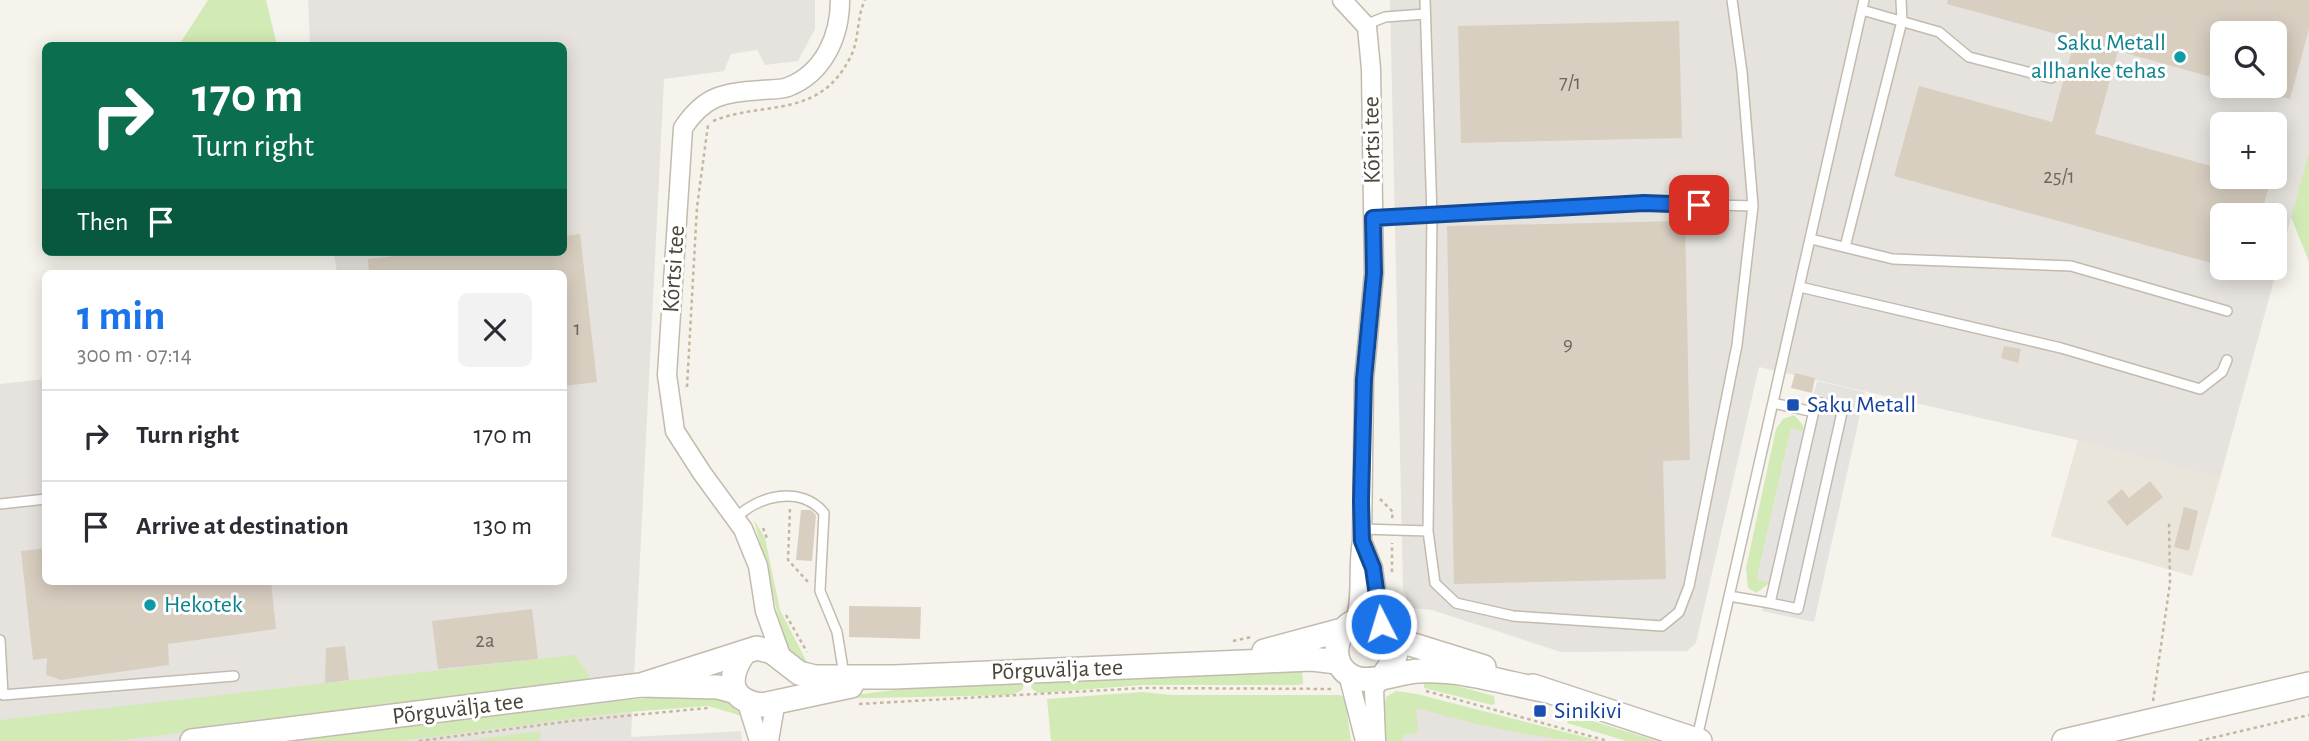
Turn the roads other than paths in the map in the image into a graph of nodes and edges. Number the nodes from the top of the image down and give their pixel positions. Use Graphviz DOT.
graph roads {
  1 [pos="840,0"];
  2 [pos="1342,0"];
  3 [pos="1425,0"];
  4 [pos="1732,0"];
  5 [pos="1901,0"];
  6 [pos="1863,5"];
  7 [pos="1425,14"];
  8 [pos="1902,21"];
  9 [pos="1365,25"];
  10 [pos="2051,78"];
  11 [pos="1753,206"];
  12 [pos="1432,216"];
  13 [pos="1373,218"];
  14 [pos="1811,239"];
  15 [pos="1845,247"];
  16 [pos="1800,288"];
  17 [pos="2227,311"];
  18 [pos="2227,360"];
  19 [pos="1773,403"];
  20 [pos="1814,412"];
  21 [pos="42,499"];
  22 [pos="0,504"];
  23 [pos="741,512"];
  24 [pos="1428,531"];
  25 [pos="1362,535"];
  26 [pos="1729,596"];
  27 [pos="1770,603"];
  28 [pos="774,609"];
  29 [pos="1349,626"];
  30 [pos="1393,628"];
  31 [pos="0,640"];
  32 [pos="744,653"];
  33 [pos="1223,653"];
  34 [pos="784,664"];
  35 [pos="1340,675"];
  36 [pos="234,676"];
  37 [pos="1382,676"];
  38 [pos="845,677"];
  39 [pos="894,677"];
  40 [pos="2309,684"];
  41 [pos="641,685"];
  42 [pos="1547,691"];
  43 [pos="741,697"];
  44 [pos="776,700"];
  45 [pos="192,741"];
  46 [pos="759,741"];
  47 [pos="769,741"];
  48 [pos="1365,741"];
  49 [pos="1376,741"];
  50 [pos="1698,741"];
  51 [pos="2064,741"];
  1 -- 23 [label="street, Kõrtsi tee"];
  2 -- 9 [label="street"];
  3 -- 7 [label="lane"];
  4 -- 11 [label="lane"];
  5 -- 8 [label="lane"];
  6 -- 8 [label="lane"];
  6 -- 14 [label="lane"];
  7 -- 9 [label="lane"];
  7 -- 12 [label="lane"];
  8 -- 10 [label="lane"];
  8 -- 15 [label="lane"];
  9 -- 13 [label="street, Kõrtsi tee"];
  11 -- 12 [label="lane"];
  11 -- 24 [label="lane"];
  12 -- 13 [label="lane"];
  12 -- 24 [label="lane"];
  13 -- 25 [label="street, Kõrtsi tee"];
  14 -- 15 [label="lane"];
  14 -- 16 [label="lane"];
  15 -- 17 [label="lane"];
  16 -- 18 [label="lane"];
  16 -- 19 [label="lane"];
  19 -- 20 [label="lane"];
  19 -- 26 [label="lane"];
  20 -- 27 [label="lane"];
  20 -- 27 [label="lane"];
  21 -- 22 [label="lane"];
  23 -- 28 [label="street, Kõrtsi tee"];
  23 -- 38 [label="lane"];
  24 -- 25 [label="lane"];
  25 -- 29 [label="street, Kõrtsi tee"];
  25 -- 30 [label="street, Kõrtsi tee"];
  26 -- 27 [label="lane"];
  26 -- 50 [label="lane"];
  28 -- 32 [label="street"];
  28 -- 34 [label="street, Kõrtsi tee"];
  29 -- 30 [label="street"];
  29 -- 33 [label="street, Põrguvälja tee"];
  29 -- 35 [label="street"];
  30 -- 37 [label="street"];
  30 -- 42 [label="street"];
  31 -- 36 [label="lane"];
  32 -- 34 [label="street"];
  32 -- 41 [label="street, Põrguvälja tee"];
  32 -- 43 [label="street"];
  33 -- 35 [label="street, Põrguvälja tee"];
  33 -- 39 [label="street, Põrguvälja tee"];
  34 -- 38 [label="street, Põrguvälja tee"];
  34 -- 44 [label="street"];
  35 -- 37 [label="street"];
  35 -- 48 [label="street"];
  37 -- 42 [label="street"];
  37 -- 49 [label="street"];
  38 -- 39 [label="street, Põrguvälja tee"];
  39 -- 44 [label="street, Põrguvälja tee"];
  40 -- 51 [label="street"];
  41 -- 43 [label="street, Põrguvälja tee"];
  41 -- 45 [label="street, Põrguvälja tee"];
  42 -- 50 [label="street"];
  43 -- 44 [label="street"];
  43 -- 46 [label="street"];
  44 -- 47 [label="street"];
}
